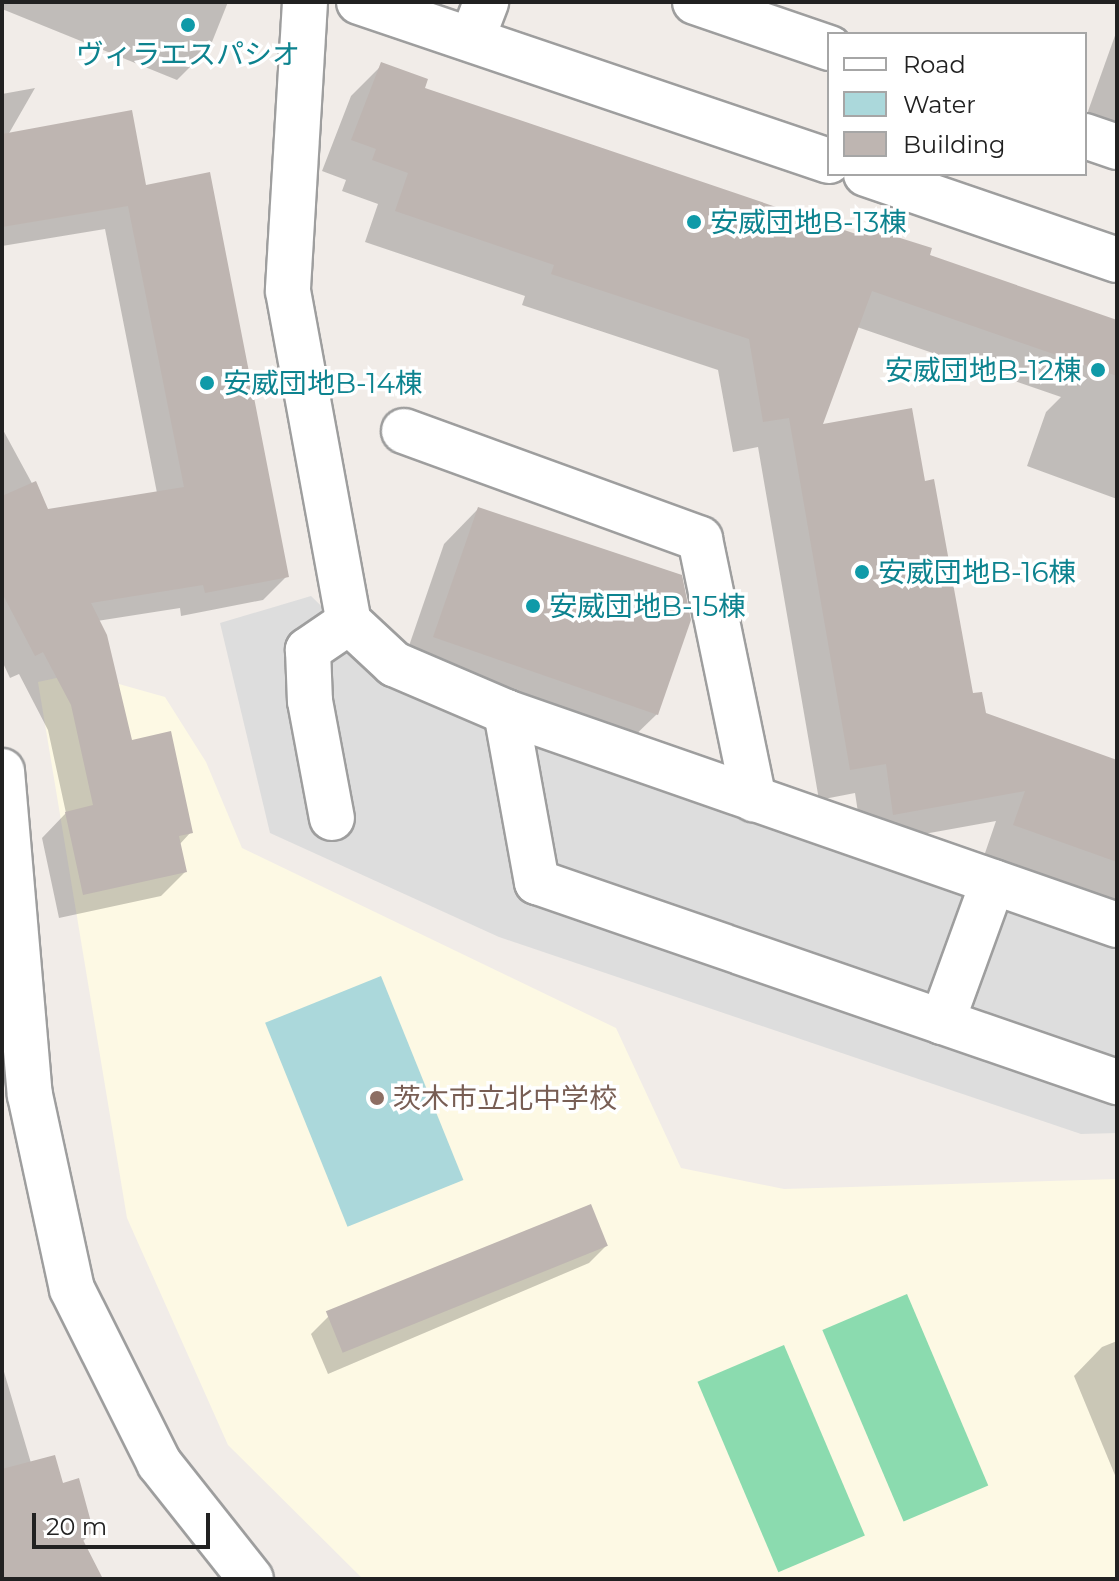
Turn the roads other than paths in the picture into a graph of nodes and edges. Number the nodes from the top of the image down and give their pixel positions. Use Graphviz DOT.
graph roads {
  1 [pos="305,2"];
  2 [pos="359,2"];
  3 [pos="695,2"];
  4 [pos="790,17"];
  5 [pos="479,20"];
  6 [pos="827,46"];
  7 [pos="1087,137"];
  8 [pos="1117,147"];
  9 [pos="827,160"];
  10 [pos="872,176"];
  11 [pos="1117,260"];
  12 [pos="404,431"];
  13 [pos="349,622"];
  14 [pos="506,712"];
  15 [pos="2,771"];
  16 [pos="754,799"];
  17 [pos="332,818"];
  18 [pos="993,882"];
  19 [pos="1117,925"];
  20 [pos="13,1021"];
  21 [pos="942,1022"];
  22 [pos="1117,1082"];
  23 [pos="251,1579"];
  1 -- 13 [label="street"];
  2 -- 5 [label="street"];
  3 -- 4 [label="street"];
  4 -- 6 [label="street"];
  5 -- 9 [label="street"];
  7 -- 8 [label="street"];
  10 -- 11 [label="street"];
  12 -- 16 [label="street"];
  13 -- 14 [label="street"];
  13 -- 17 [label="street"];
  14 -- 16 [label="street"];
  14 -- 21 [label="street"];
  15 -- 20 [label="street"];
  16 -- 18 [label="street"];
  18 -- 19 [label="street"];
  18 -- 21 [label="street"];
  20 -- 23 [label="street"];
  21 -- 22 [label="street"];
}
